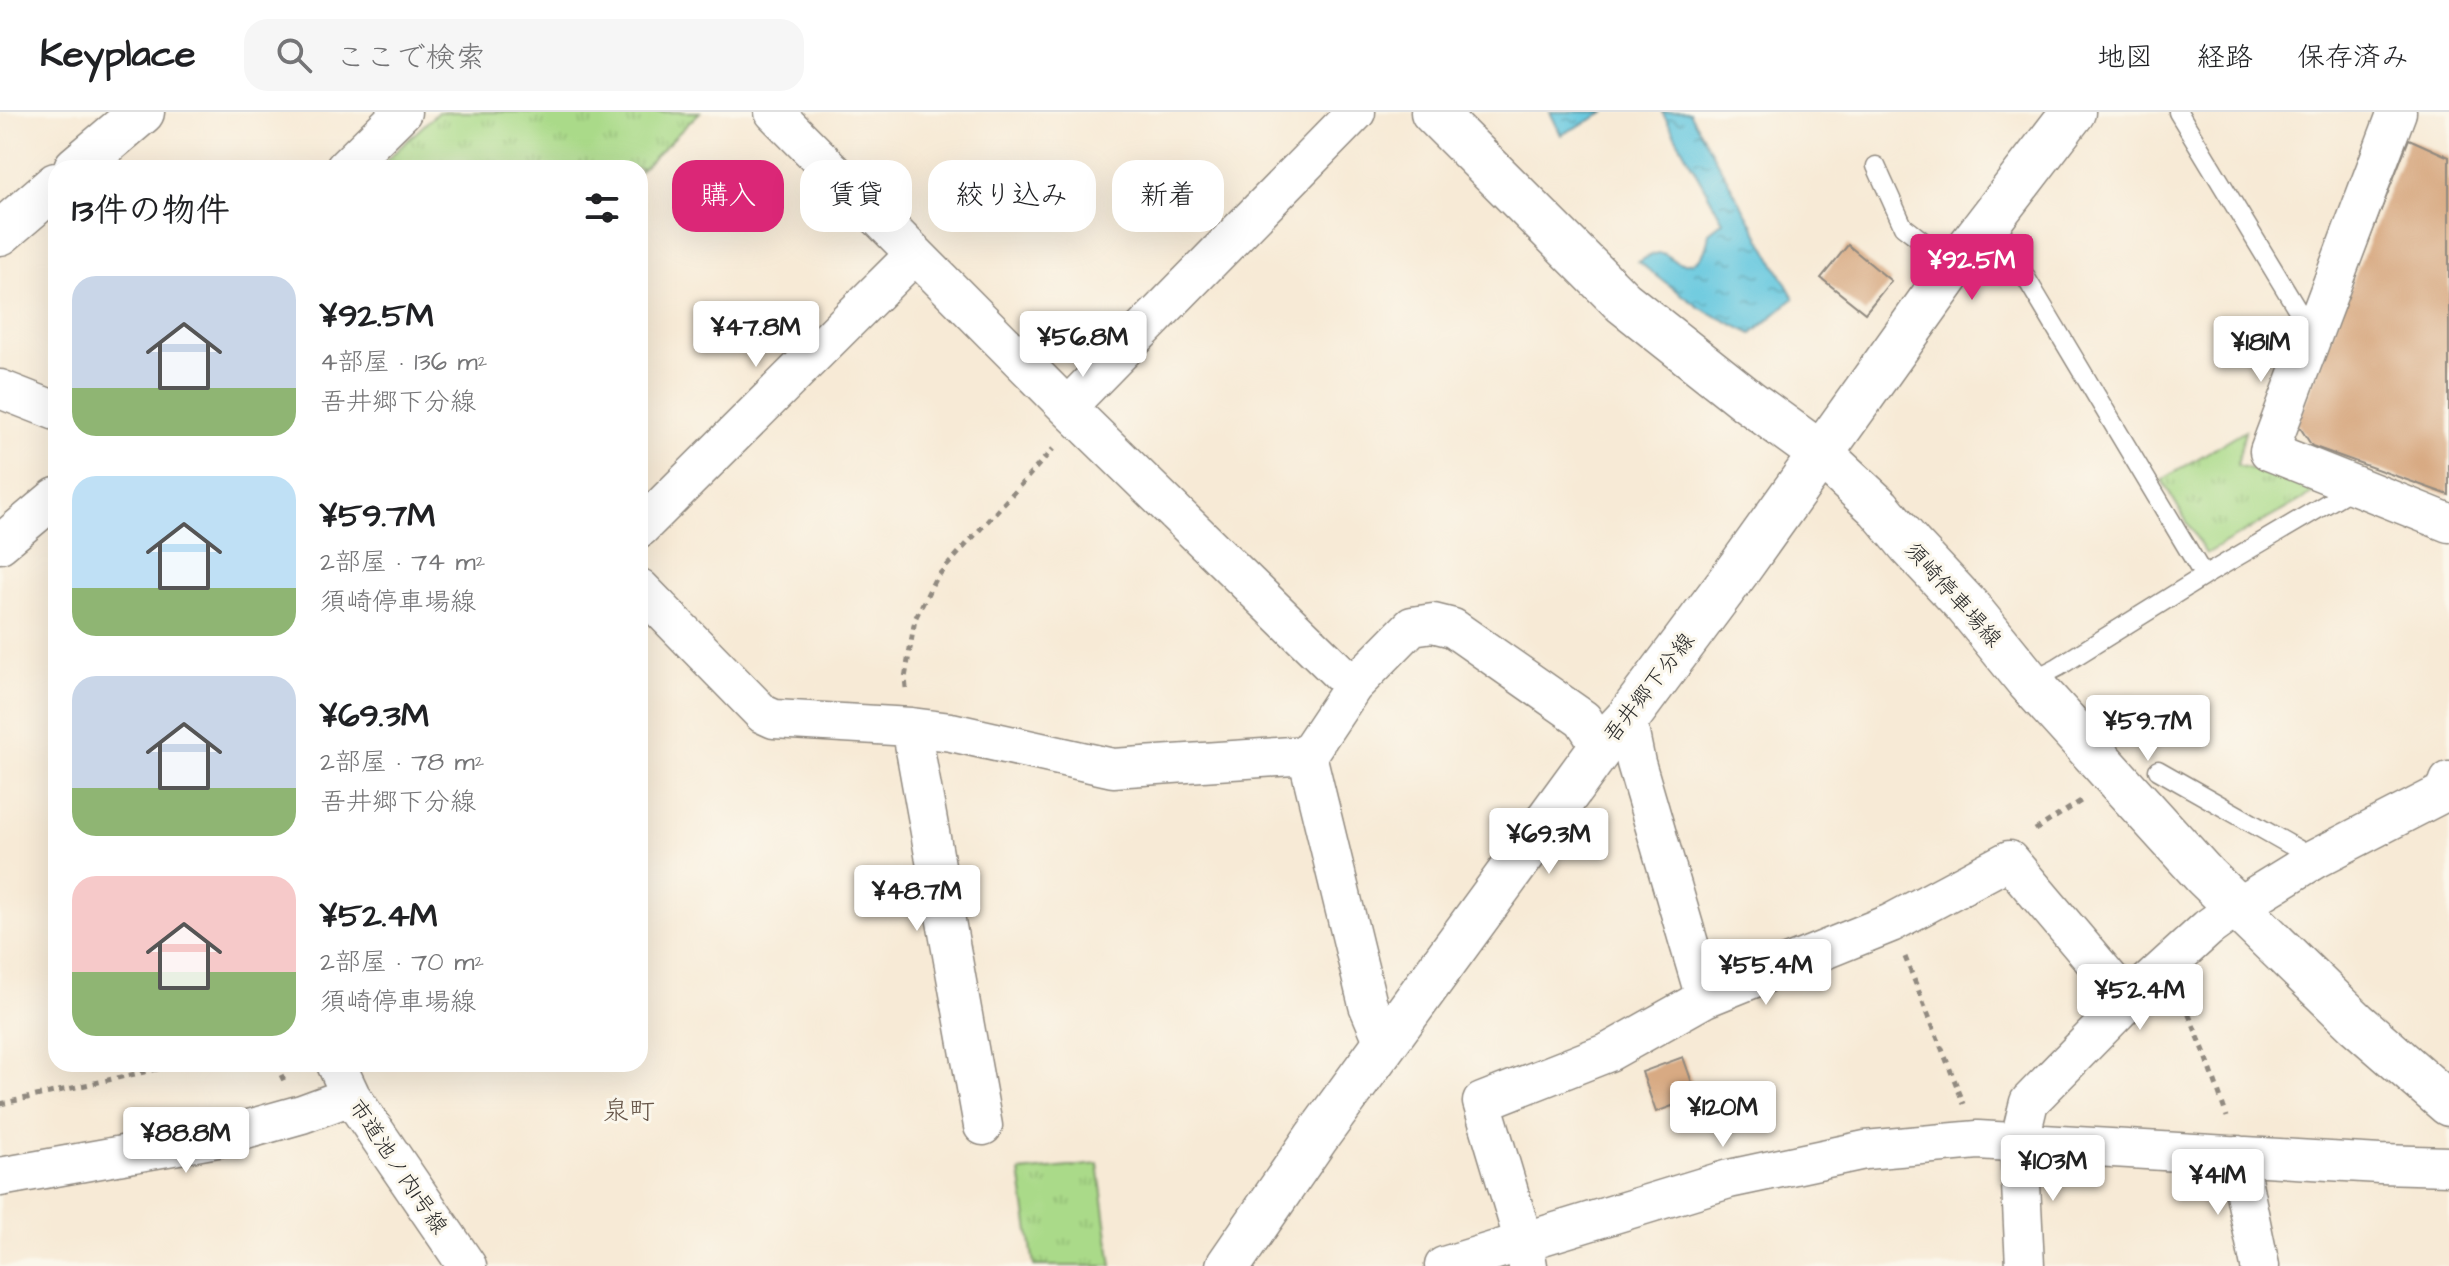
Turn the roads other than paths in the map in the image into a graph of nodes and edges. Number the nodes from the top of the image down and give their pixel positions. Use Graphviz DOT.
graph roads {
  1 [pos="142,112"];
  2 [pos="402,112"];
  3 [pos="774,112"];
  4 [pos="1356,112"];
  5 [pos="1433,112"];
  6 [pos="2073,112"];
  7 [pos="2178,112"];
  8 [pos="2397,112"];
  9 [pos="85,160"];
  10 [pos="353,160"];
  11 [pos="1876,166"];
  12 [pos="48,192"];
  13 [pos="1992,221"];
  14 [pos="0,233"];
  15 [pos="915,254"];
  16 [pos="1955,266"];
  17 [pos="2313,335"];
  18 [pos="0,389"];
  19 [pos="48,408"];
  20 [pos="1074,413"];
  21 [pos="1821,454"];
  22 [pos="2355,487"];
  23 [pos="48,504"];
  24 [pos="648,520"];
  25 [pos="2449,523"];
  26 [pos="0,544"];
  27 [pos="2204,576"];
  28 [pos="648,596"];
  29 [pos="2029,682"];
  30 [pos="1353,686"];
  31 [pos="911,727"];
  32 [pos="1614,733"];
  33 [pos="1307,755"];
  34 [pos="2158,770"];
  35 [pos="2448,789"];
  36 [pos="2315,859"];
  37 [pos="2237,907"];
  38 [pos="1705,998"];
  39 [pos="2128,1001"];
  40 [pos="1385,1045"];
  41 [pos="343,1080"];
  42 [pos="2449,1104"];
  43 [pos="983,1126"];
  44 [pos="2019,1143"];
  45 [pos="2237,1155"];
  46 [pos="2449,1166"];
  47 [pos="0,1177"];
  48 [pos="1526,1254"];
  49 [pos="467,1266"];
  50 [pos="1228,1266"];
  51 [pos="1444,1266"];
  52 [pos="2025,1266"];
  53 [pos="2260,1266"];
  1 -- 9 [label="main road"];
  2 -- 10 [label="street"];
  3 -- 15 [label="street"];
  4 -- 20 [label="street"];
  5 -- 21 [label="main road, 須崎停車場線"];
  6 -- 13 [label="main road, 吾井郷下分線"];
  7 -- 17 [label="lane"];
  8 -- 17 [label="street"];
  11 -- 16 [label="lane"];
  12 -- 14 [label="main road"];
  13 -- 16 [label="main road, 吾井郷下分線"];
  13 -- 27 [label="lane"];
  15 -- 20 [label="street"];
  15 -- 24 [label="street"];
  16 -- 21 [label="main road, 吾井郷下分線"];
  17 -- 22 [label="street"];
  18 -- 19 [label="street"];
  20 -- 30 [label="street"];
  21 -- 29 [label="main road, 須崎停車場線"];
  21 -- 32 [label="main road, 吾井郷下分線"];
  22 -- 25 [label="street"];
  22 -- 27 [label="lane"];
  23 -- 26 [label="street"];
  27 -- 29 [label="lane"];
  28 -- 31 [label="street"];
  29 -- 37 [label="main road, 須崎停車場線"];
  30 -- 32 [label="street"];
  30 -- 33 [label="street"];
  31 -- 33 [label="street"];
  31 -- 43 [label="street"];
  32 -- 38 [label="street"];
  32 -- 40 [label="main road, 吾井郷下分線"];
  33 -- 40 [label="street"];
  34 -- 36 [label="lane"];
  35 -- 36 [label="street"];
  36 -- 37 [label="street"];
  37 -- 39 [label="street"];
  37 -- 42 [label="main road, 須崎停車場線"];
  38 -- 39 [label="street"];
  38 -- 48 [label="street"];
  39 -- 44 [label="street"];
  40 -- 50 [label="main road, 吾井郷下分線"];
  41 -- 47 [label="street"];
  41 -- 49 [label="street, 市道池ノ内1号線"];
  44 -- 45 [label="street"];
  44 -- 48 [label="street"];
  44 -- 52 [label="street"];
  45 -- 46 [label="street"];
  45 -- 53 [label="street"];
  48 -- 51 [label="street"];
}
